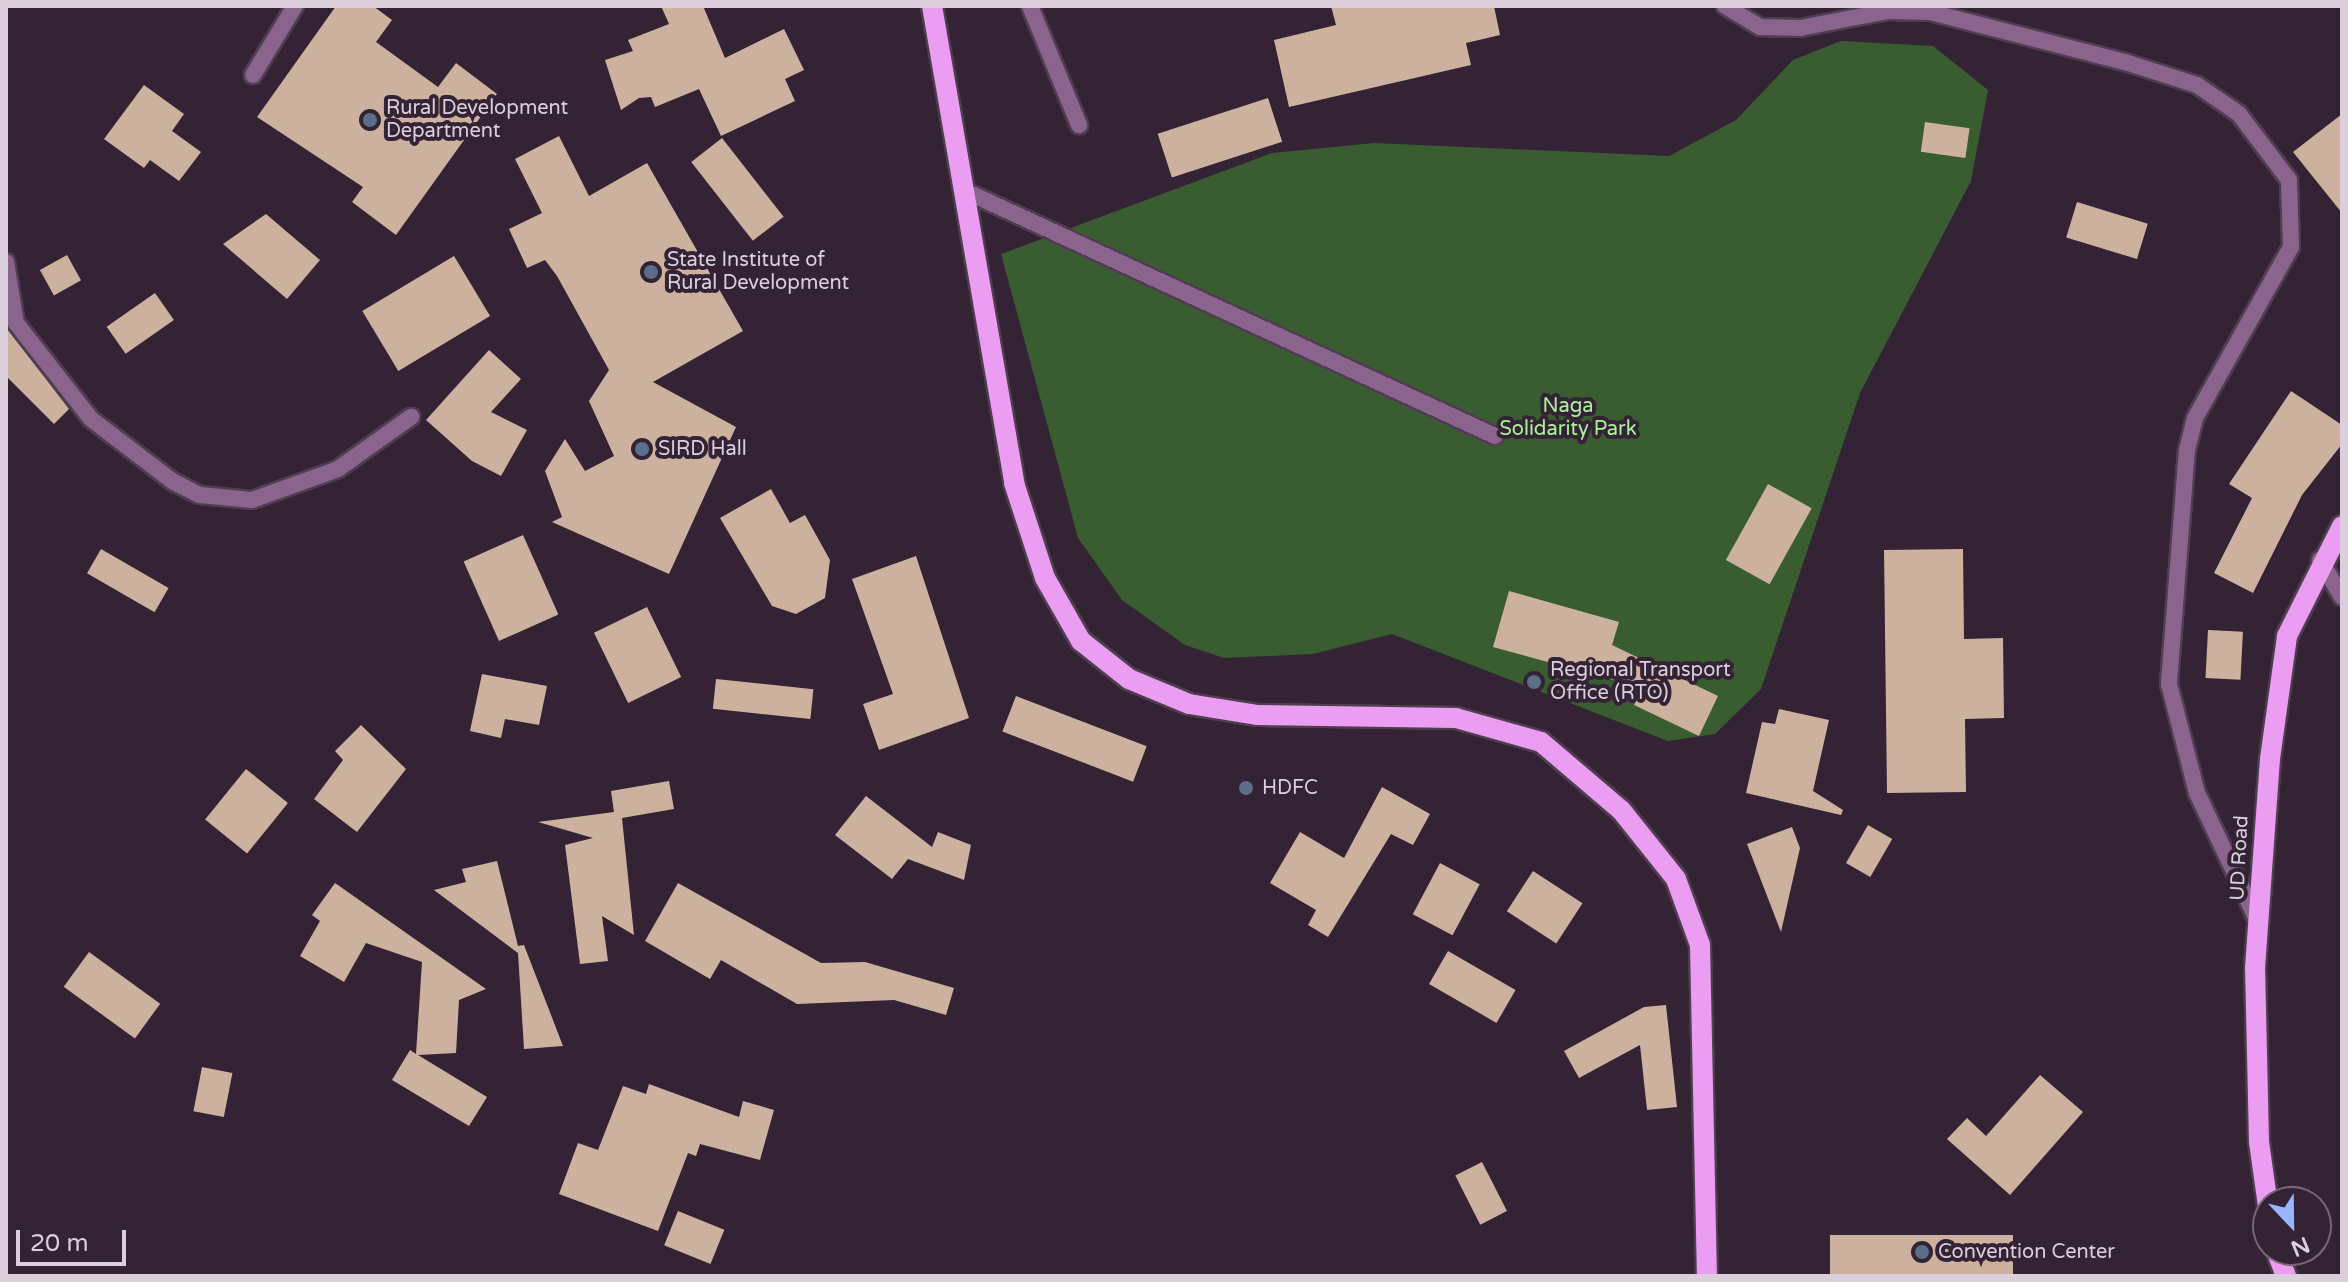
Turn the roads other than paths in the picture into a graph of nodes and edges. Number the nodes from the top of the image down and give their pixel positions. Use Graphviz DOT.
graph roads {
  1 [pos="295,6"];
  2 [pos="932,6"];
  3 [pos="1030,6"];
  4 [pos="1725,6"];
  5 [pos="253,75"];
  6 [pos="1079,125"];
  7 [pos="963,190"];
  8 [pos="6,262"];
  9 [pos="411,417"];
  10 [pos="1495,436"];
  11 [pos="2342,526"];
  12 [pos="2320,560"];
  13 [pos="2342,597"];
  14 [pos="2260,926"];
  15 [pos="2265,1186"];
  16 [pos="1707,1276"];
  1 -- 5 [label="street"];
  2 -- 7 [label="main road"];
  3 -- 6 [label="street"];
  4 -- 14 [label="street"];
  7 -- 10 [label="street"];
  7 -- 16 [label="main road"];
  8 -- 9 [label="street"];
  11 -- 12 [label="main road, UD Road"];
  12 -- 13 [label="street"];
  12 -- 14 [label="main road, UD Road"];
  14 -- 15 [label="main road, UD Road"];
}
